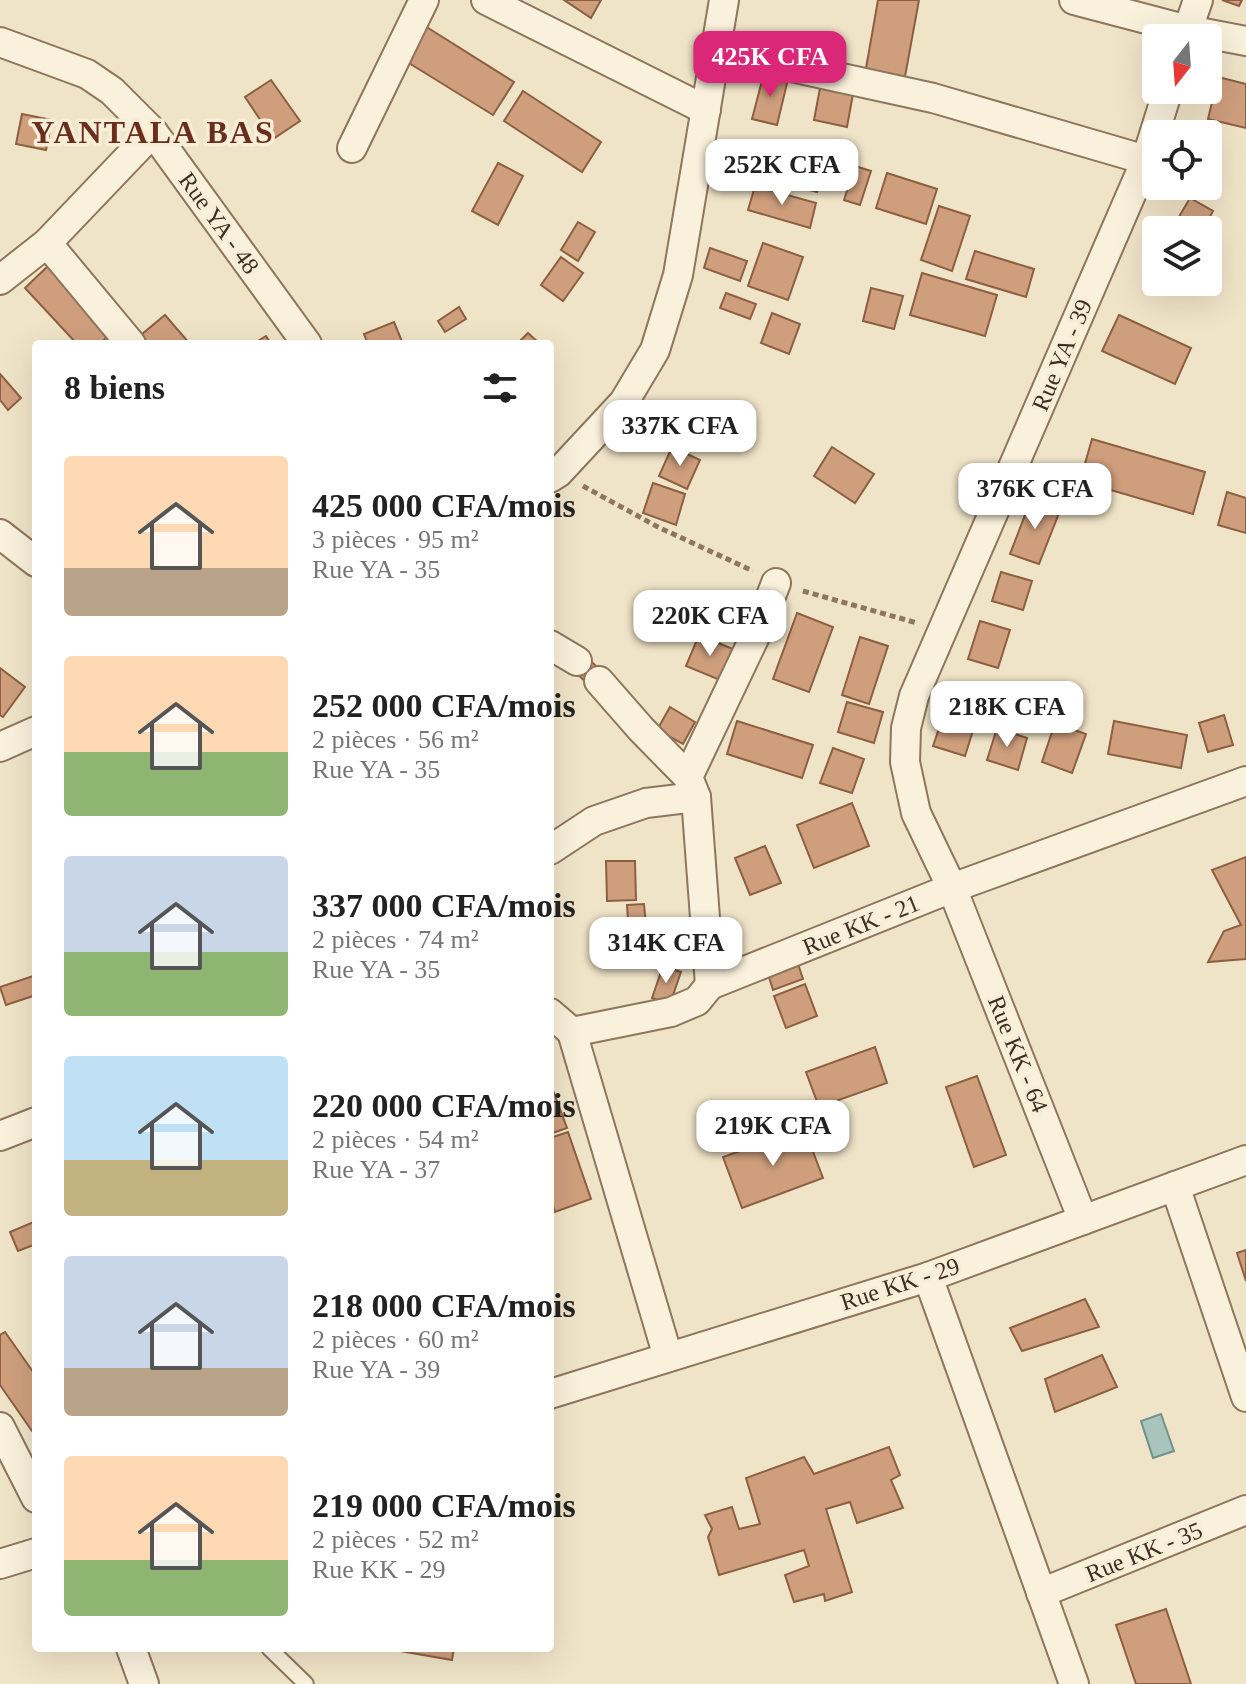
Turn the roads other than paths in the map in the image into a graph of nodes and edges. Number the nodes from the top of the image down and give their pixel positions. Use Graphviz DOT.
graph roads {
  1 [pos="424,0"];
  2 [pos="486,0"];
  3 [pos="724,0"];
  4 [pos="1074,0"];
  5 [pos="1198,0"];
  6 [pos="1153,24"];
  7 [pos="1190,24"];
  8 [pos="1222,38"];
  9 [pos="1246,41"];
  10 [pos="0,42"];
  11 [pos="718,51"];
  12 [pos="706,110"];
  13 [pos="153,132"];
  14 [pos="352,148"];
  15 [pos="1142,159"];
  16 [pos="1142,169"];
  17 [pos="47,243"];
  18 [pos="0,280"];
  19 [pos="128,340"];
  20 [pos="304,340"];
  21 [pos="554,475"];
  22 [pos="0,534"];
  23 [pos="32,559"];
  24 [pos="776,583"];
  25 [pos="554,647"];
  26 [pos="577,661"];
  27 [pos="599,681"];
  28 [pos="32,733"];
  29 [pos="0,747"];
  30 [pos="1246,781"];
  31 [pos="692,787"];
  32 [pos="554,847"];
  33 [pos="952,888"];
  34 [pos="710,985"];
  35 [pos="554,1016"];
  36 [pos="572,1032"];
  37 [pos="32,1124"];
  38 [pos="0,1136"];
  39 [pos="1246,1160"];
  40 [pos="1175,1186"];
  41 [pos="1083,1220"];
  42 [pos="928,1277"];
  43 [pos="668,1357"];
  44 [pos="554,1393"];
  45 [pos="1246,1397"];
  46 [pos="0,1427"];
  47 [pos="32,1490"];
  48 [pos="1246,1510"];
  49 [pos="32,1554"];
  50 [pos="0,1564"];
  51 [pos="1041,1593"];
  52 [pos="132,1652"];
  53 [pos="273,1652"];
  54 [pos="144,1684"];
  55 [pos="306,1684"];
  56 [pos="1074,1684"];
  1 -- 14 [label="street"];
  2 -- 12 [label="street"];
  3 -- 11 [label="street"];
  4 -- 6 [label="street"];
  5 -- 7 [label="street"];
  8 -- 9 [label="street"];
  10 -- 13 [label="street, Rue YA - 48"];
  11 -- 12 [label="street"];
  11 -- 15 [label="street"];
  12 -- 21 [label="street"];
  13 -- 17 [label="street"];
  13 -- 20 [label="street, Rue YA - 48"];
  16 -- 33 [label="street, Rue YA - 39"];
  17 -- 18 [label="street"];
  17 -- 19 [label="street"];
  22 -- 23 [label="street"];
  24 -- 31 [label="street"];
  25 -- 26 [label="street"];
  27 -- 31 [label="street"];
  28 -- 29 [label="street"];
  30 -- 33 [label="street, Rue KK - 21"];
  31 -- 32 [label="street"];
  31 -- 34 [label="street"];
  33 -- 34 [label="street, Rue KK - 21"];
  33 -- 41 [label="street, Rue KK - 64"];
  34 -- 36 [label="street, Rue KK - 21"];
  35 -- 36 [label="street"];
  36 -- 43 [label="street"];
  37 -- 38 [label="street"];
  39 -- 40 [label="street, Rue KK - 29"];
  40 -- 41 [label="street, Rue KK - 29"];
  40 -- 45 [label="street"];
  41 -- 42 [label="street, Rue KK - 29"];
  42 -- 43 [label="street, Rue KK - 29"];
  42 -- 51 [label="street"];
  43 -- 44 [label="street, Rue KK - 29"];
  46 -- 47 [label="street"];
  48 -- 51 [label="street, Rue KK - 35"];
  49 -- 50 [label="street"];
  51 -- 56 [label="street"];
  52 -- 54 [label="street"];
  53 -- 55 [label="lane"];
}
